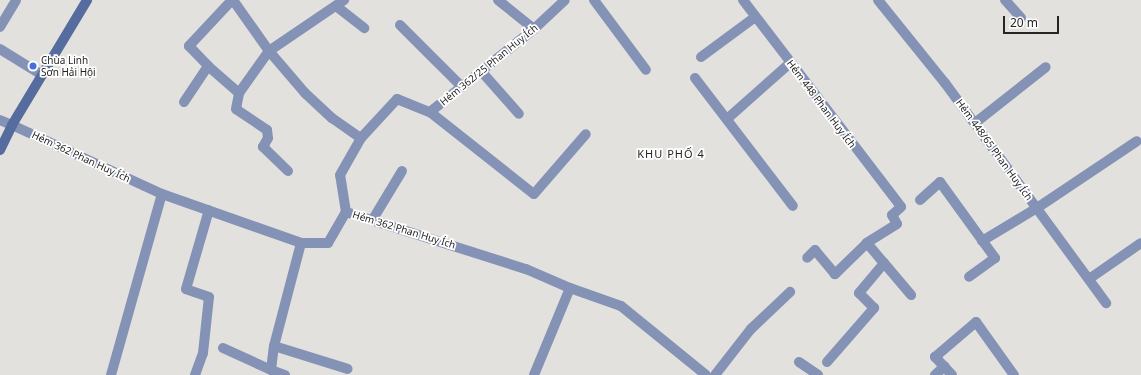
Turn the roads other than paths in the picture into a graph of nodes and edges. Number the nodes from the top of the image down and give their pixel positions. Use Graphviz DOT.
graph roads {
  1 [pos="16,0"];
  2 [pos="87,0"];
  3 [pos="232,0"];
  4 [pos="344,0"];
  5 [pos="498,0"];
  6 [pos="565,0"];
  7 [pos="594,0"];
  8 [pos="743,0"];
  9 [pos="878,0"];
  10 [pos="1005,0"];
  11 [pos="336,6"];
  12 [pos="756,17"];
  13 [pos="1021,18"];
  14 [pos="400,25"];
  15 [pos="0,27"];
  16 [pos="364,28"];
  17 [pos="534,29"];
  18 [pos="0,49"];
  19 [pos="269,51"];
  20 [pos="701,57"];
  21 [pos="790,63"];
  22 [pos="208,66"];
  23 [pos="1046,67"];
  24 [pos="646,70"];
  25 [pos="482,71"];
  26 [pos="42,75"];
  27 [pos="694,78"];
  28 [pos="461,86"];
  29 [pos="239,93"];
  30 [pos="184,102"];
  31 [pos="430,112"];
  32 [pos="518,114"];
  33 [pos="727,118"];
  34 [pos="0,120"];
  35 [pos="975,124"];
  36 [pos="12,125"];
  37 [pos="586,134"];
  38 [pos="361,138"];
  39 [pos="1137,141"];
  40 [pos="0,150"];
  41 [pos="288,170"];
  42 [pos="402,172"];
  43 [pos="162,194"];
  44 [pos="920,200"];
  45 [pos="793,206"];
  46 [pos="1037,208"];
  47 [pos="209,210"];
  48 [pos="346,212"];
  49 [pos="373,219"];
  50 [pos="982,242"];
  51 [pos="300,243"];
  52 [pos="867,243"];
  53 [pos="1141,243"];
  54 [pos="807,258"];
  55 [pos="884,264"];
  56 [pos="969,277"];
  57 [pos="1089,279"];
  58 [pos="570,288"];
  59 [pos="790,292"];
  60 [pos="911,295"];
  61 [pos="1106,303"];
  62 [pos="274,346"];
  63 [pos="223,348"];
  64 [pos="799,362"];
  65 [pos="827,362"];
  66 [pos="945,366"];
  67 [pos="348,369"];
  68 [pos="271,370"];
  69 [pos="111,375"];
  70 [pos="195,375"];
  71 [pos="285,375"];
  72 [pos="534,375"];
  73 [pos="706,375"];
  74 [pos="715,375"];
  75 [pos="818,375"];
  76 [pos="935,375"];
  77 [pos="952,375"];
  78 [pos="1014,375"];
  1 -- 15 [label="street"];
  2 -- 26 [label="main road"];
  3 -- 19 [label="street"];
  3 -- 22 [label="street"];
  4 -- 11 [label="street"];
  5 -- 17 [label="street"];
  6 -- 17 [label="street, Hẻm 362/25 Phan Huy Ích"];
  7 -- 24 [label="street"];
  8 -- 12 [label="street, Hẻm 448 Phan Huy Ích"];
  9 -- 35 [label="street, Hẻm 448/65 Phan Huy Ích"];
  10 -- 13 [label="street"];
  11 -- 16 [label="street"];
  11 -- 19 [label="street"];
  12 -- 20 [label="street"];
  12 -- 21 [label="street, Hẻm 448 Phan Huy Ích"];
  14 -- 28 [label="street"];
  17 -- 25 [label="street, Hẻm 362/25 Phan Huy Ích"];
  18 -- 26 [label="street"];
  19 -- 29 [label="street"];
  19 -- 38 [label="street"];
  21 -- 33 [label="street"];
  21 -- 52 [label="street, Hẻm 448 Phan Huy Ích"];
  22 -- 29 [label="street"];
  22 -- 30 [label="street"];
  23 -- 35 [label="street"];
  25 -- 28 [label="street, Hẻm 362/25 Phan Huy Ích"];
  25 -- 32 [label="street"];
  26 -- 36 [label="main road"];
  27 -- 33 [label="street"];
  28 -- 31 [label="street, Hẻm 362/25 Phan Huy Ích"];
  29 -- 41 [label="street"];
  31 -- 37 [label="street"];
  31 -- 38 [label="street, Hẻm 362/25 Phan Huy Ích"];
  33 -- 45 [label="street"];
  34 -- 36 [label="street, Hẻm 362 Phan Huy Ích"];
  35 -- 46 [label="street, Hẻm 448/65 Phan Huy Ích"];
  36 -- 40 [label="main road"];
  36 -- 43 [label="street, Hẻm 362 Phan Huy Ích"];
  38 -- 48 [label="street, Hẻm 362/25 Phan Huy Ích"];
  39 -- 46 [label="street"];
  42 -- 49 [label="street"];
  43 -- 47 [label="street, Hẻm 362 Phan Huy Ích"];
  43 -- 69 [label="street"];
  44 -- 50 [label="street"];
  46 -- 50 [label="street"];
  46 -- 57 [label="street, Hẻm 448/65 Phan Huy Ích"];
  47 -- 51 [label="street, Hẻm 362 Phan Huy Ích"];
  47 -- 70 [label="street"];
  48 -- 49 [label="street, Hẻm 362 Phan Huy Ích"];
  48 -- 51 [label="street, Hẻm 362 Phan Huy Ích"];
  49 -- 58 [label="street, Hẻm 362 Phan Huy Ích"];
  50 -- 56 [label="street"];
  51 -- 62 [label="street"];
  52 -- 54 [label="street"];
  52 -- 55 [label="street"];
  53 -- 57 [label="street"];
  55 -- 60 [label="street"];
  55 -- 65 [label="street"];
  57 -- 61 [label="street, Hẻm 448/65 Phan Huy Ích"];
  58 -- 72 [label="street"];
  58 -- 73 [label="street, Hẻm 362 Phan Huy Ích"];
  59 -- 74 [label="street"];
  62 -- 67 [label="street"];
  62 -- 68 [label="street"];
  63 -- 68 [label="street"];
  64 -- 75 [label="street"];
  66 -- 76 [label="street"];
  66 -- 77 [label="street"];
  66 -- 78 [label="street"];
  68 -- 71 [label="street"];
}
